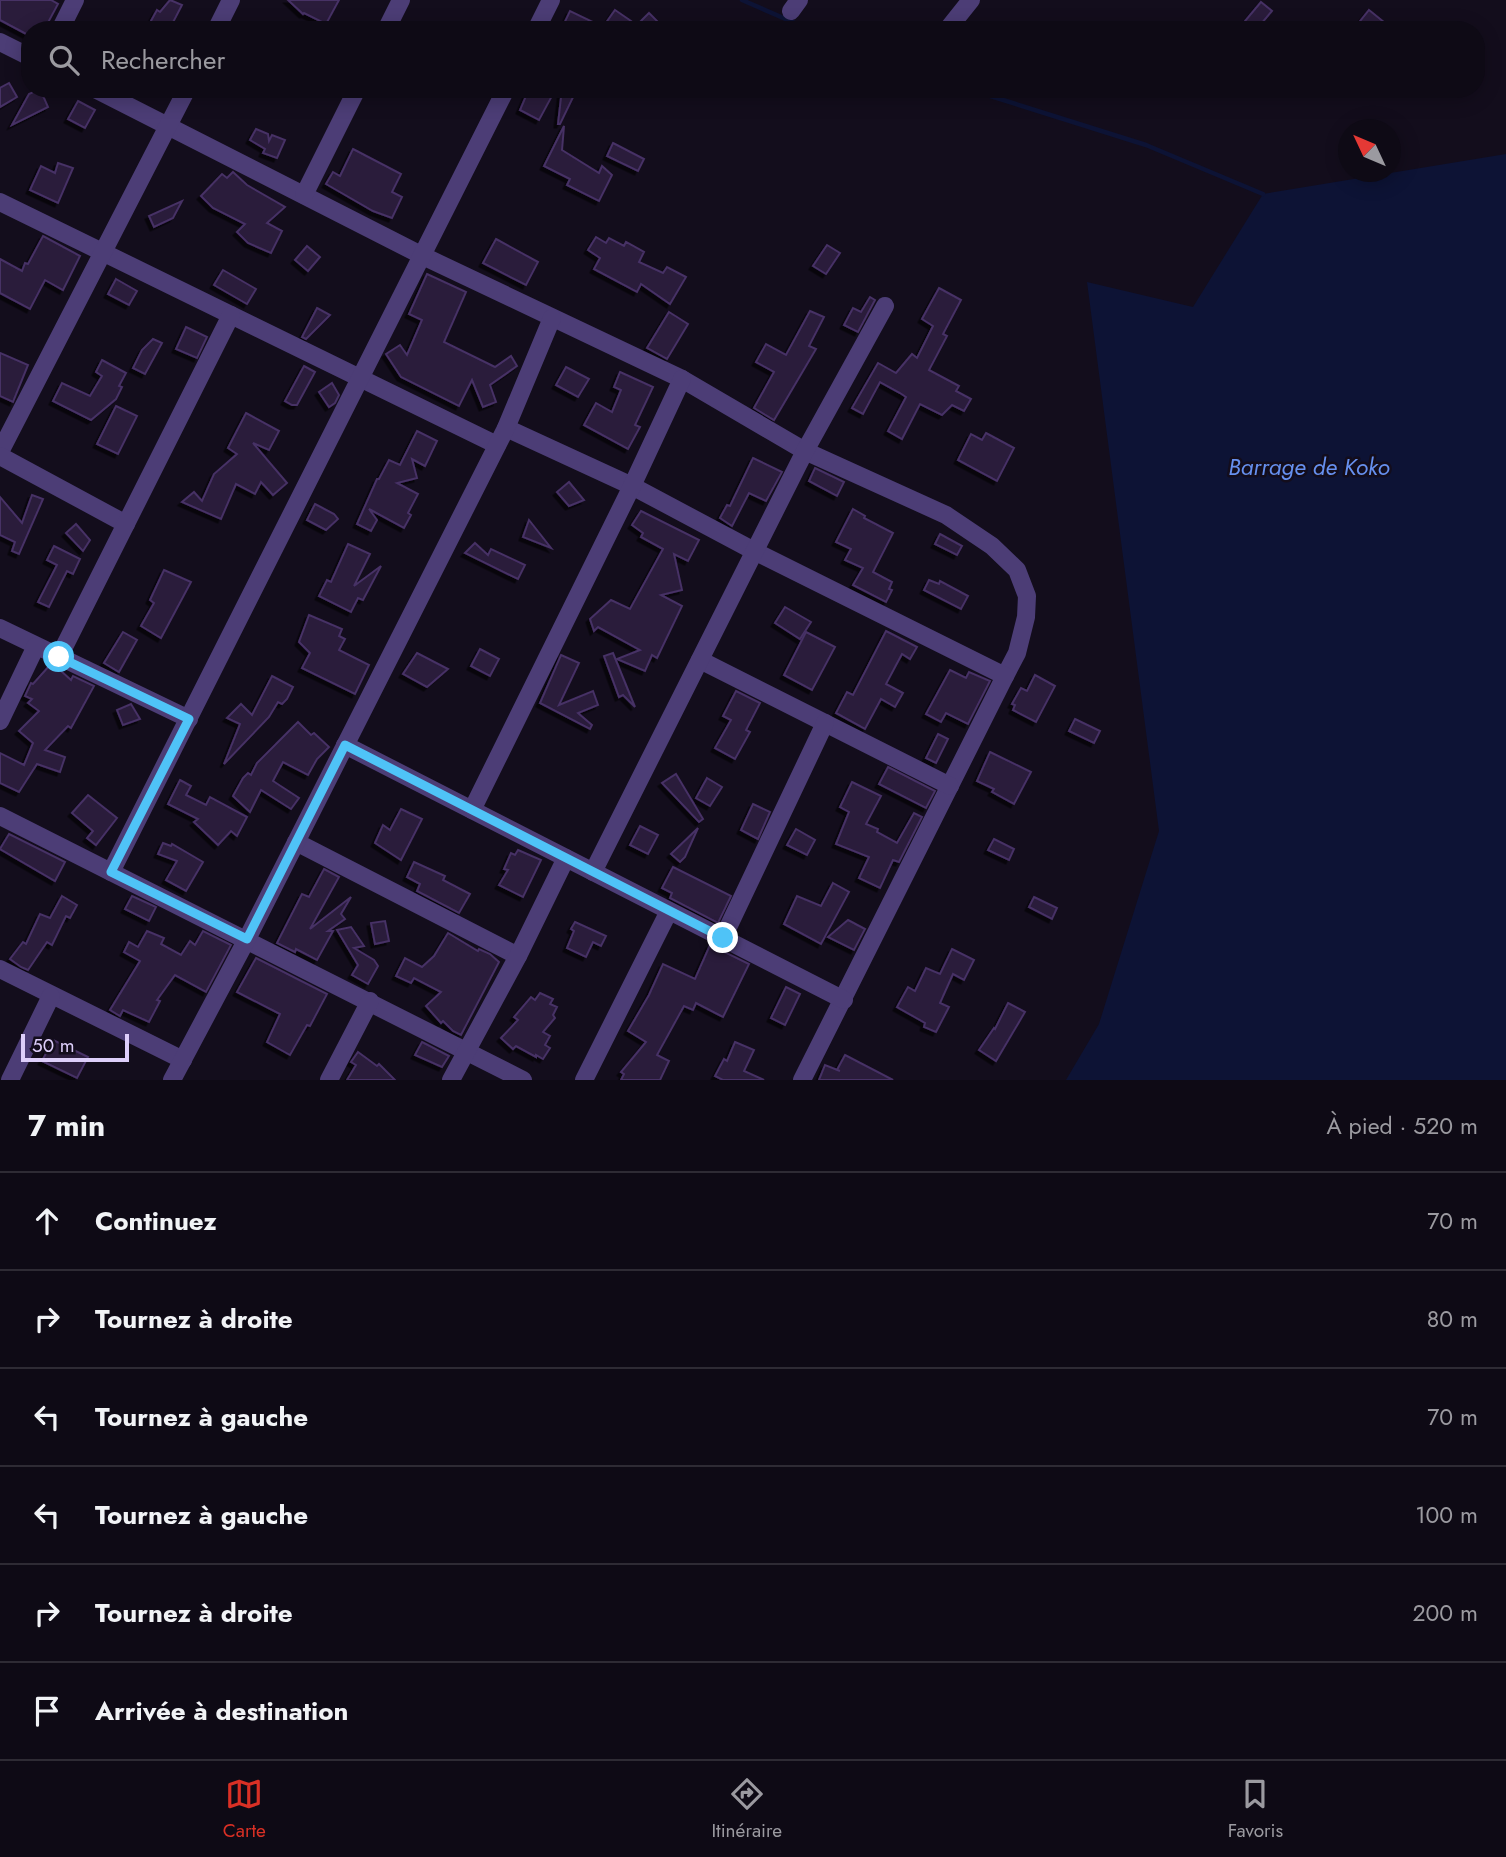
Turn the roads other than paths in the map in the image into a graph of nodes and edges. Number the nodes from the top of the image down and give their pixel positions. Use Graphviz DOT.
graph roads {
  1 [pos="75,0"];
  2 [pos="231,0"];
  3 [pos="401,0"];
  4 [pos="551,0"];
  5 [pos="971,0"];
  6 [pos="64,21"];
  7 [pos="220,21"];
  8 [pos="390,21"];
  9 [pos="540,21"];
  10 [pos="954,21"];
  11 [pos="0,42"];
  12 [pos="21,52"];
  13 [pos="113,98"];
  14 [pos="183,98"];
  15 [pos="352,98"];
  16 [pos="502,98"];
  17 [pos="169,126"];
  18 [pos="304,195"];
  19 [pos="0,202"];
  20 [pos="102,252"];
  21 [pos="423,256"];
  22 [pos="885,306"];
  23 [pos="231,315"];
  24 [pos="552,318"];
  25 [pos="362,379"];
  26 [pos="682,379"];
  27 [pos="506,428"];
  28 [pos="498,445"];
  29 [pos="805,451"];
  30 [pos="0,454"];
  31 [pos="632,486"];
  32 [pos="126,524"];
  33 [pos="756,552"];
  34 [pos="0,628"];
  35 [pos="36,646"];
  36 [pos="59,657"];
  37 [pos="700,660"];
  38 [pos="1006,676"];
  39 [pos="189,719"];
  40 [pos="0,720"];
  41 [pos="825,723"];
  42 [pos="345,745"];
  43 [pos="950,786"];
  44 [pos="471,810"];
  45 [pos="0,816"];
  46 [pos="296,842"];
  47 [pos="566,858"];
  48 [pos="111,872"];
  49 [pos="593,872"];
  50 [pos="669,911"];
  51 [pos="723,938"];
  52 [pos="247,939"];
  53 [pos="518,956"];
  54 [pos="0,970"];
  55 [pos="51,996"];
  56 [pos="844,1000"];
  57 [pos="370,1001"];
  58 [pos="467,1052"];
  59 [pos="183,1060"];
  60 [pos="10,1080"];
  61 [pos="172,1080"];
  62 [pos="329,1080"];
  63 [pos="451,1080"];
  64 [pos="523,1080"];
  65 [pos="584,1080"];
  66 [pos="802,1080"];
  1 -- 6 [label="street"];
  2 -- 7 [label="street"];
  3 -- 8 [label="street"];
  4 -- 9 [label="street"];
  5 -- 10 [label="street"];
  11 -- 12 [label="street"];
  13 -- 17 [label="street"];
  14 -- 17 [label="street"];
  15 -- 18 [label="street"];
  16 -- 21 [label="street"];
  17 -- 18 [label="street"];
  17 -- 20 [label="street"];
  18 -- 21 [label="street"];
  19 -- 20 [label="street"];
  20 -- 23 [label="street"];
  20 -- 30 [label="street"];
  21 -- 24 [label="street"];
  21 -- 25 [label="street"];
  22 -- 29 [label="street"];
  23 -- 25 [label="street"];
  23 -- 32 [label="street"];
  24 -- 26 [label="street"];
  24 -- 27 [label="street"];
  25 -- 28 [label="street"];
  25 -- 39 [label="street"];
  26 -- 29 [label="street"];
  26 -- 31 [label="street"];
  27 -- 28 [label="street"];
  27 -- 31 [label="street"];
  28 -- 42 [label="street"];
  29 -- 33 [label="street"];
  29 -- 38 [label="street"];
  30 -- 32 [label="street"];
  31 -- 33 [label="street"];
  31 -- 44 [label="street"];
  32 -- 36 [label="street"];
  33 -- 37 [label="street"];
  33 -- 38 [label="street"];
  34 -- 35 [label="street"];
  35 -- 36 [label="street"];
  35 -- 40 [label="street"];
  36 -- 39 [label="street"];
  37 -- 41 [label="street"];
  37 -- 49 [label="street"];
  38 -- 43 [label="street"];
  39 -- 48 [label="street"];
  41 -- 43 [label="street"];
  41 -- 51 [label="street"];
  42 -- 44 [label="street"];
  42 -- 46 [label="street"];
  43 -- 56 [label="street"];
  44 -- 47 [label="street"];
  45 -- 48 [label="street"];
  46 -- 52 [label="street"];
  46 -- 53 [label="street"];
  47 -- 49 [label="street"];
  47 -- 53 [label="street"];
  48 -- 52 [label="street"];
  49 -- 50 [label="street"];
  50 -- 51 [label="street"];
  50 -- 65 [label="street"];
  51 -- 56 [label="street"];
  52 -- 57 [label="street"];
  52 -- 59 [label="street"];
  53 -- 58 [label="street"];
  54 -- 55 [label="street"];
  55 -- 59 [label="street"];
  55 -- 60 [label="street"];
  56 -- 66 [label="street"];
  57 -- 58 [label="street"];
  57 -- 62 [label="street"];
  58 -- 63 [label="street"];
  58 -- 64 [label="street"];
  59 -- 61 [label="street"];
}
